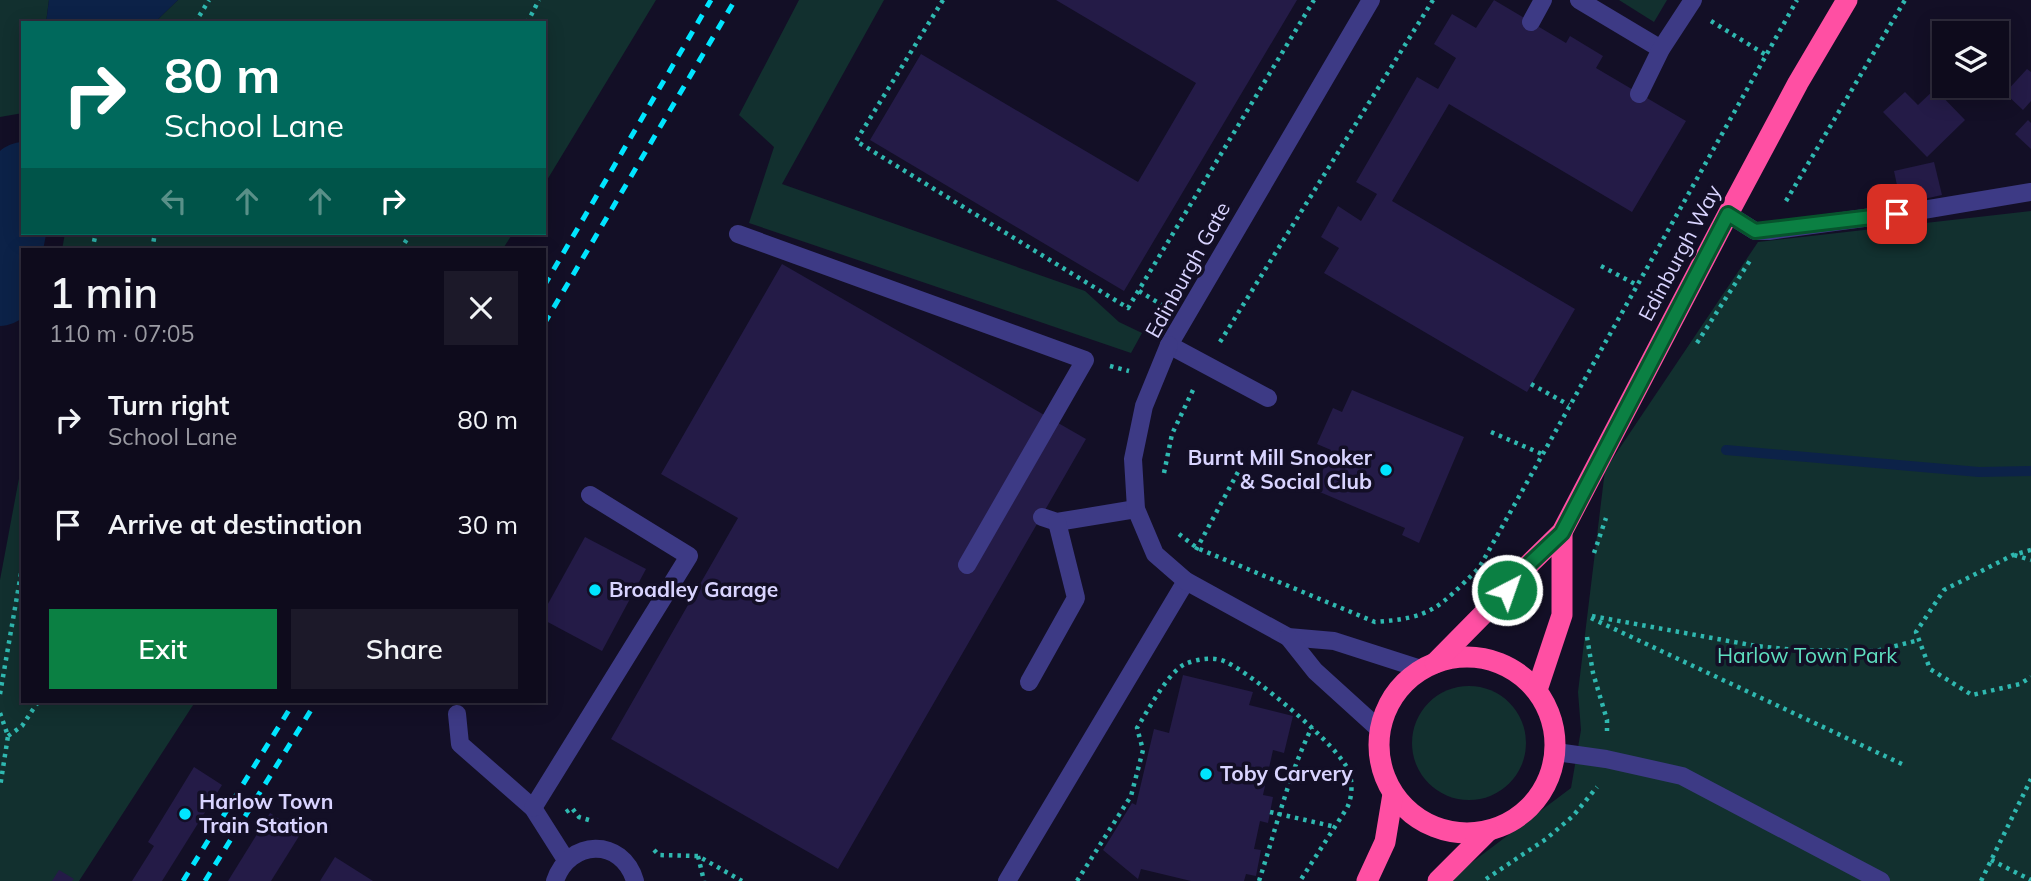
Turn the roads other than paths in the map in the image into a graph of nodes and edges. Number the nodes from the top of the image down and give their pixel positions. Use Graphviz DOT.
graph roads {
  1 [pos="1371,0"];
  2 [pos="1543,0"];
  3 [pos="1579,0"];
  4 [pos="1847,0"];
  5 [pos="1691,4"];
  6 [pos="1531,22"];
  7 [pos="1661,49"];
  8 [pos="1639,94"];
  9 [pos="2031,192"];
  10 [pos="1728,214"];
  11 [pos="738,234"];
  12 [pos="1169,345"];
  13 [pos="1268,398"];
  14 [pos="590,495"];
  15 [pos="1136,509"];
  16 [pos="1562,533"];
  17 [pos="967,565"];
  18 [pos="1186,581"];
  19 [pos="1288,637"];
  20 [pos="1428,666"];
  21 [pos="1029,682"];
  22 [pos="1537,690"];
  23 [pos="457,714"];
  24 [pos="1380,730"];
  25 [pos="1556,752"];
  26 [pos="1393,793"];
  27 [pos="533,808"];
  28 [pos="1488,831"];
  29 [pos="566,860"];
  30 [pos="555,881"];
  31 [pos="635,881"];
  32 [pos="1007,881"];
  33 [pos="1367,881"];
  34 [pos="1438,881"];
  35 [pos="1881,881"];
  1 -- 12 [label="street, Edinburgh Gate"];
  2 -- 6 [label="street"];
  3 -- 7 [label="street"];
  4 -- 10 [label="highway, Edinburgh Way"];
  5 -- 7 [label="street"];
  7 -- 8 [label="street"];
  9 -- 10 [label="street"];
  10 -- 16 [label="highway, Edinburgh Way"];
  11 -- 17 [label="street"];
  12 -- 13 [label="street"];
  12 -- 15 [label="street, Edinburgh Gate"];
  14 -- 27 [label="street"];
  15 -- 18 [label="street, Edinburgh Gate"];
  15 -- 21 [label="street"];
  16 -- 20 [label="highway, Edinburgh Way"];
  16 -- 22 [label="highway, Edinburgh Way"];
  18 -- 19 [label="street, Edinburgh Gate"];
  18 -- 32 [label="street"];
  19 -- 20 [label="street, Edinburgh Gate"];
  19 -- 24 [label="street, Edinburgh Gate"];
  20 -- 22 [label="highway"];
  20 -- 24 [label="highway"];
  22 -- 25 [label="highway"];
  23 -- 27 [label="street"];
  24 -- 26 [label="highway"];
  25 -- 28 [label="highway"];
  25 -- 35 [label="street"];
  26 -- 28 [label="highway"];
  26 -- 33 [label="highway"];
  27 -- 29 [label="street"];
  28 -- 34 [label="highway"];
  29 -- 30 [label="street"];
  29 -- 31 [label="street"];
}
